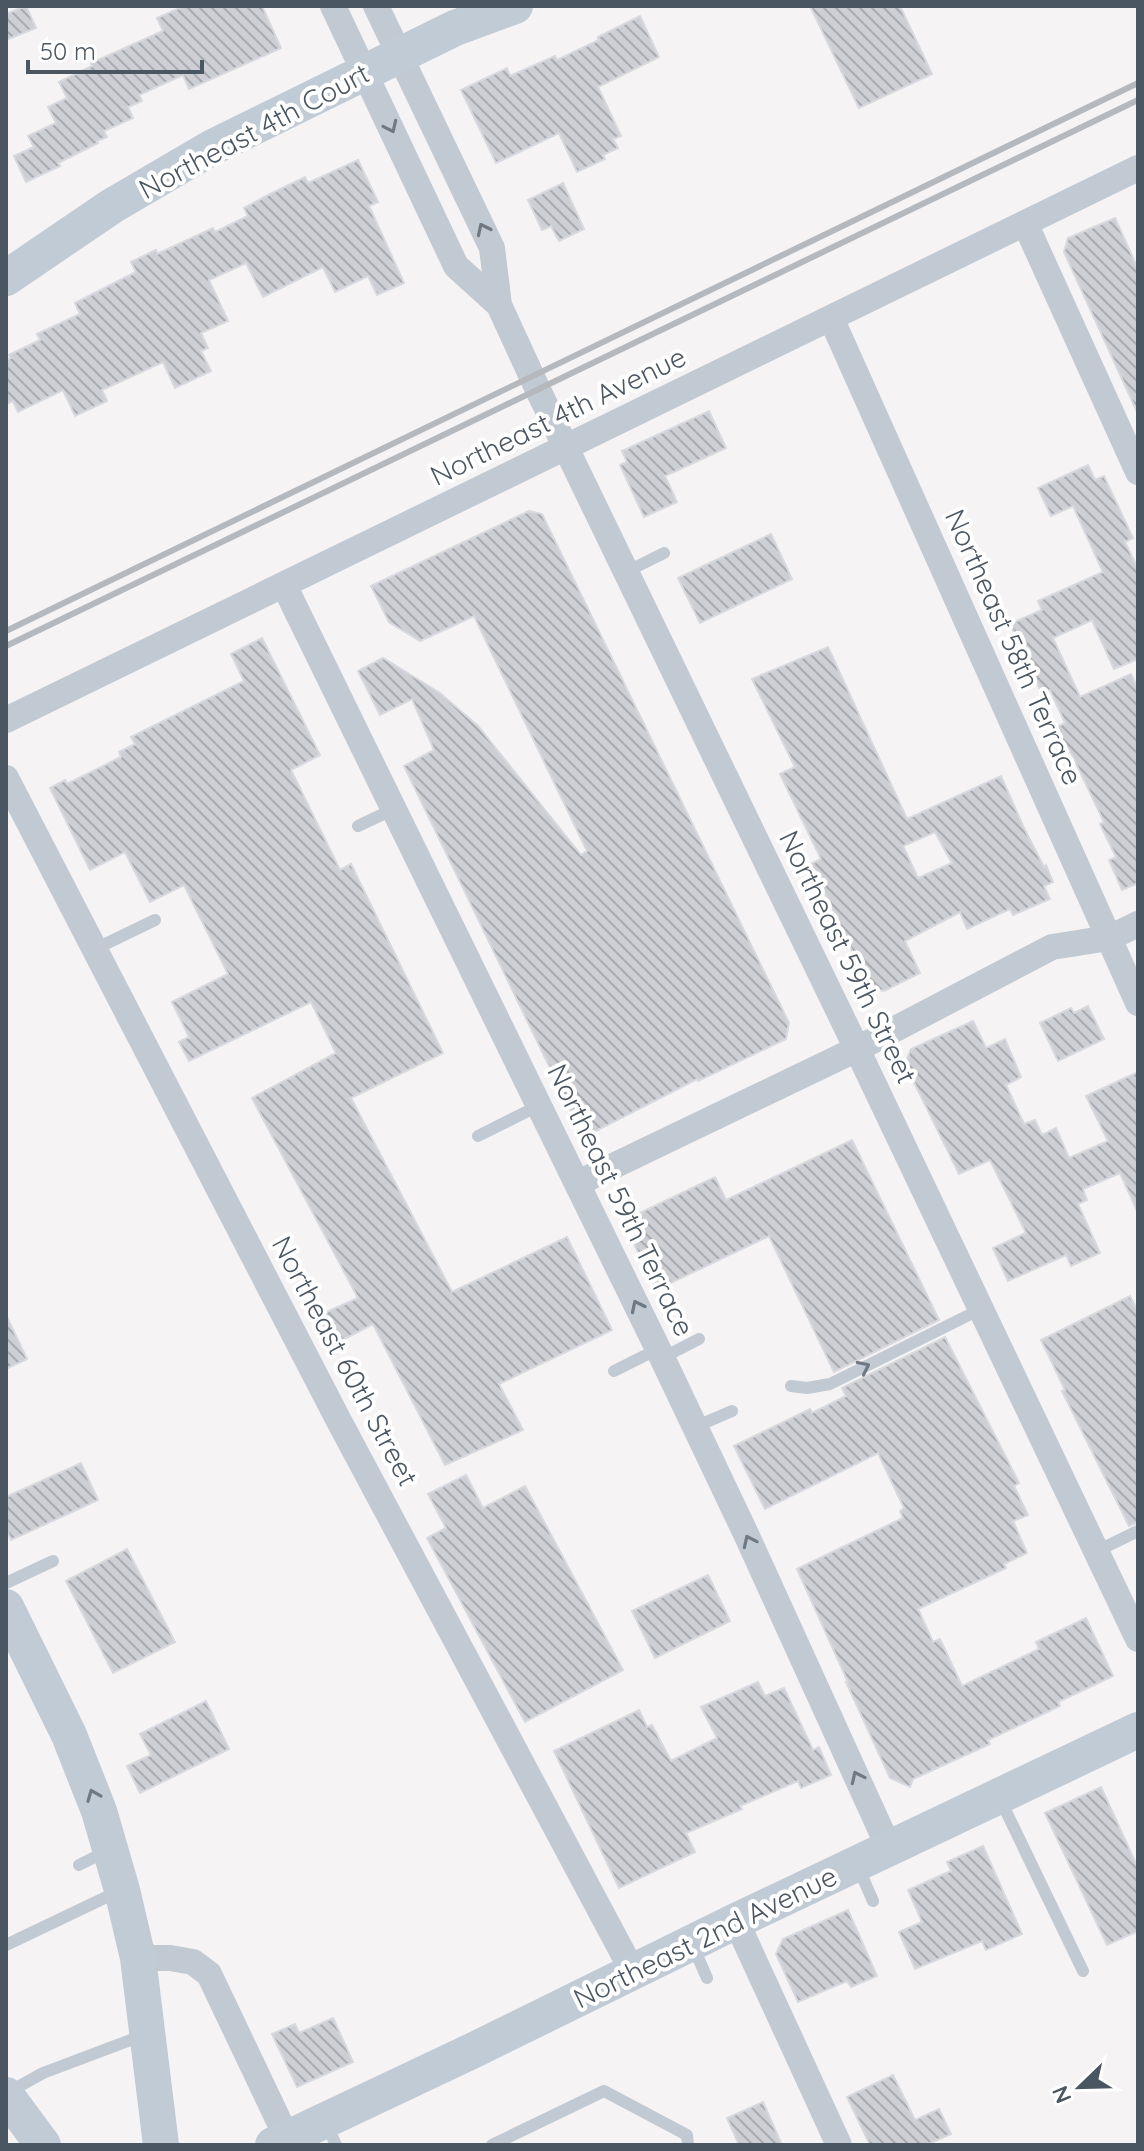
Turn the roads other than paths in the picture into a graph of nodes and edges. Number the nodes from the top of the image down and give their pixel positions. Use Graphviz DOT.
graph roads {
  1 [pos="333,6"];
  2 [pos="376,6"];
  3 [pos="515,6"];
  4 [pos="400,55"];
  5 [pos="365,73"];
  6 [pos="1136,175"];
  7 [pos="1025,223"];
  8 [pos="6,278"];
  9 [pos="499,305"];
  10 [pos="831,318"];
  11 [pos="566,448"];
  12 [pos="1138,472"];
  13 [pos="664,553"];
  14 [pos="626,572"];
  15 [pos="284,585"];
  16 [pos="6,720"];
  17 [pos="6,778"];
  18 [pos="394,809"];
  19 [pos="358,826"];
  20 [pos="155,920"];
  21 [pos="1138,924"];
  22 [pos="1109,938"];
  23 [pos="95,949"];
  24 [pos="1138,1003"];
  25 [pos="857,1049"];
  26 [pos="540,1105"];
  27 [pos="478,1136"];
  28 [pos="578,1183"];
  29 [pos="981,1309"];
  30 [pos="699,1339"];
  31 [pos="660,1354"];
  32 [pos="614,1371"];
  33 [pos="791,1386"];
  34 [pos="732,1411"];
  35 [pos="695,1427"];
  36 [pos="1138,1531"];
  37 [pos="1097,1551"];
  38 [pos="53,1561"];
  39 [pos="6,1583"];
  40 [pos="6,1607"];
  41 [pos="1138,1639"];
  42 [pos="1138,1730"];
  43 [pos="998,1796"];
  44 [pos="889,1848"];
  45 [pos="856,1864"];
  46 [pos="122,1890"];
  47 [pos="873,1901"];
  48 [pos="736,1921"];
  49 [pos="692,1943"];
  50 [pos="6,1945"];
  51 [pos="138,1958"];
  52 [pos="1083,1971"];
  53 [pos="633,1972"];
  54 [pos="707,1978"];
  55 [pos="147,2034"];
  56 [pos="6,2094"];
  57 [pos="330,2133"];
  58 [pos="280,2142"];
  59 [pos="43,2145"];
  60 [pos="161,2145"];
  61 [pos="492,2145"];
  62 [pos="688,2145"];
  63 [pos="839,2145"];
  1 -- 5 [label="street, Northeast 59th Street"];
  2 -- 4 [label="street, Northeast 59th Street"];
  3 -- 4 [label="main road, Northeast 4th Court"];
  4 -- 5 [label="main road, Northeast 4th Court"];
  9 -- 4 [label="street, Northeast 59th Street, one-way"];
  5 -- 8 [label="main road, Northeast 4th Court"];
  5 -- 9 [label="street, Northeast 59th Street, one-way"];
  6 -- 7 [label="street, Northeast 4th Avenue"];
  7 -- 10 [label="street, Northeast 4th Avenue"];
  7 -- 12 [label="street"];
  9 -- 11 [label="street, Northeast 59th Street"];
  10 -- 11 [label="street, Northeast 4th Avenue"];
  10 -- 22 [label="street, Northeast 58th Terrace"];
  11 -- 14 [label="street, Northeast 59th Street"];
  11 -- 15 [label="street, Northeast 4th Avenue"];
  13 -- 14 [label="lane"];
  14 -- 25 [label="street, Northeast 59th Street"];
  15 -- 16 [label="street, Northeast 4th Avenue"];
  15 -- 18 [label="street, Northeast 59th Terrace"];
  17 -- 23 [label="street, Northeast 60th Street"];
  18 -- 19 [label="lane"];
  18 -- 26 [label="street, Northeast 59th Terrace"];
  20 -- 23 [label="lane"];
  21 -- 22 [label="street"];
  22 -- 24 [label="street, Northeast 58th Terrace"];
  22 -- 25 [label="street"];
  23 -- 53 [label="street, Northeast 60th Street"];
  25 -- 28 [label="street"];
  25 -- 29 [label="street, Northeast 59th Street"];
  26 -- 27 [label="lane"];
  26 -- 28 [label="street, Northeast 59th Terrace"];
  31 -- 28 [label="street, Northeast 59th Terrace, one-way"];
  33 -- 29 [label="lane, one-way"];
  29 -- 37 [label="street, Northeast 59th Street"];
  30 -- 31 [label="lane"];
  31 -- 32 [label="lane"];
  31 -- 35 [label="street, Northeast 59th Terrace"];
  34 -- 35 [label="lane"];
  44 -- 35 [label="street, Northeast 59th Terrace, one-way"];
  36 -- 37 [label="lane"];
  37 -- 41 [label="street, Northeast 59th Street"];
  38 -- 39 [label="lane"];
  46 -- 40 [label="main road, one-way"];
  42 -- 43 [label="main road, Northeast 2nd Avenue"];
  43 -- 44 [label="main road, Northeast 2nd Avenue"];
  43 -- 52 [label="lane"];
  44 -- 45 [label="main road, Northeast 2nd Avenue"];
  45 -- 47 [label="lane"];
  45 -- 48 [label="main road, Northeast 2nd Avenue"];
  46 -- 50 [label="lane"];
  46 -- 51 [label="main road"];
  48 -- 49 [label="main road, Northeast 2nd Avenue"];
  48 -- 63 [label="street"];
  49 -- 53 [label="main road, Northeast 2nd Avenue"];
  49 -- 54 [label="lane"];
  51 -- 55 [label="main road"];
  51 -- 58 [label="street"];
  53 -- 57 [label="main road, Northeast 2nd Avenue"];
  55 -- 56 [label="lane"];
  55 -- 60 [label="main road"];
  56 -- 59 [label="main road"];
  57 -- 58 [label="main road, Northeast 2nd Avenue"];
  61 -- 62 [label="lane"];
}
